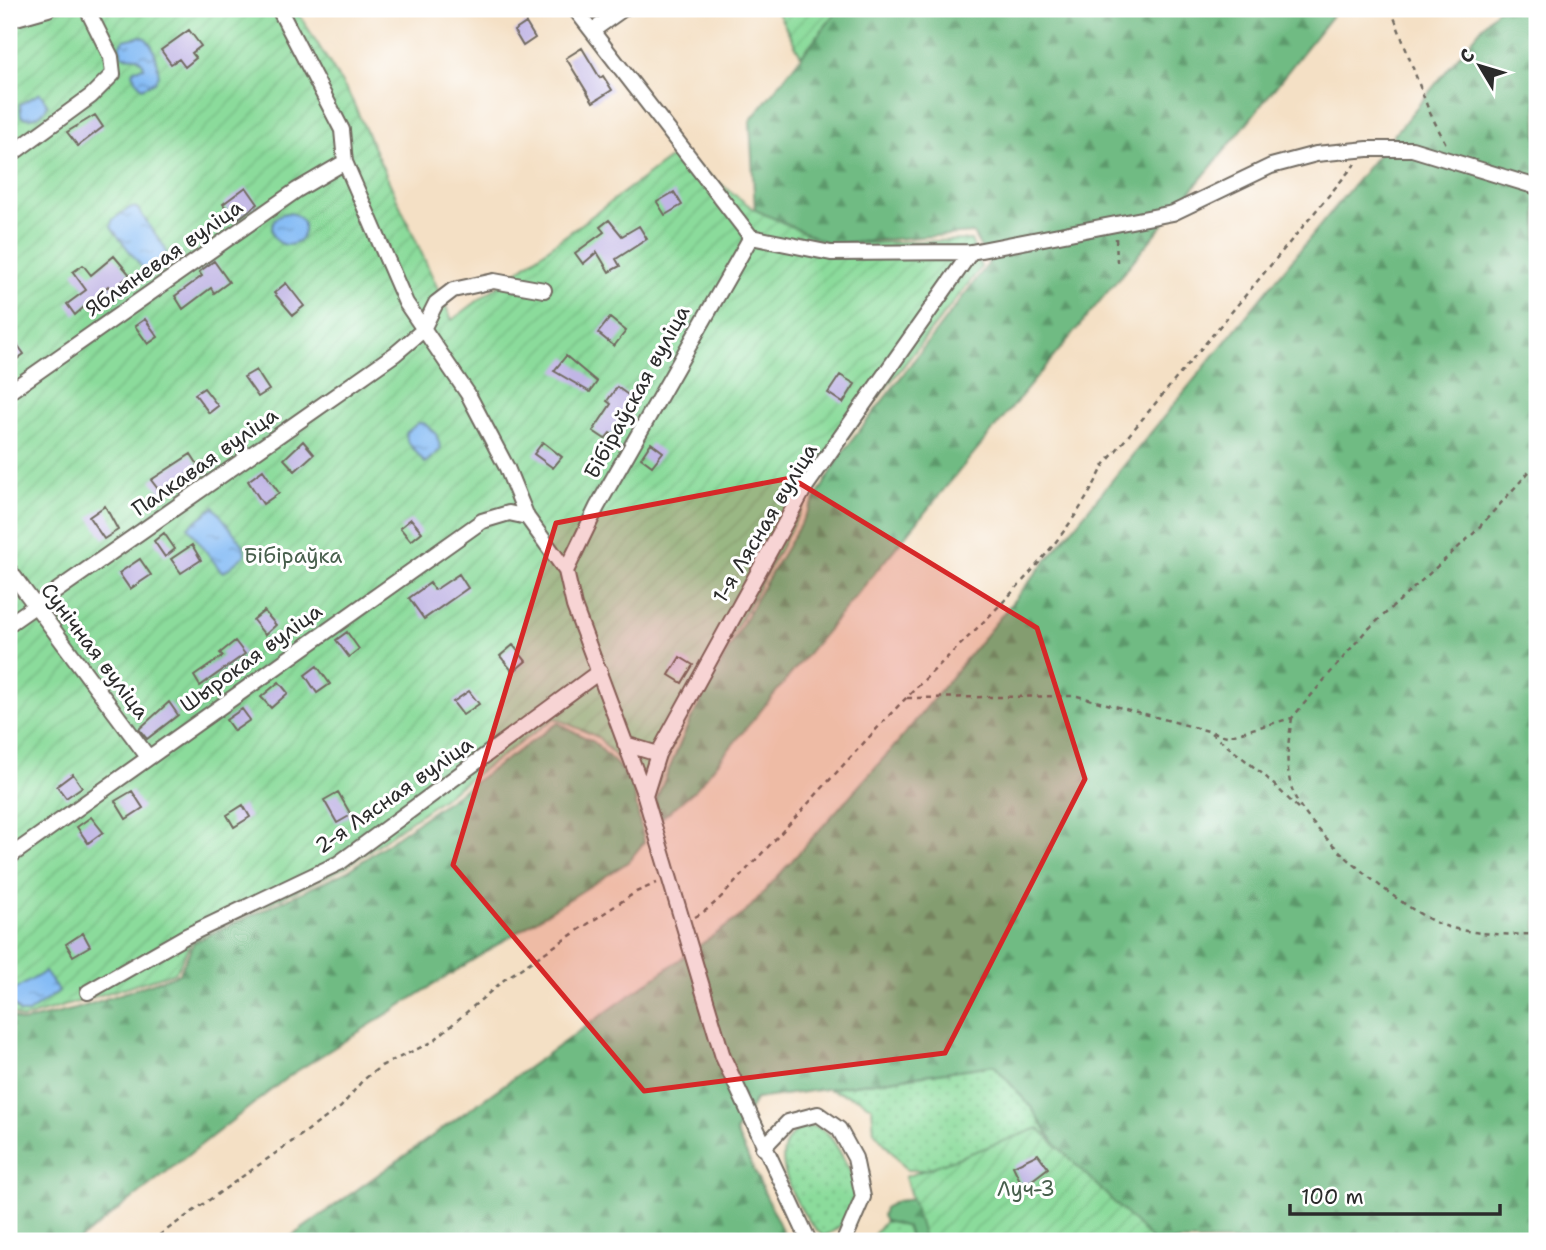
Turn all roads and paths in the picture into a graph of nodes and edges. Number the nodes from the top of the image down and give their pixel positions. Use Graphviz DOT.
graph roads {
  1 [pos="47,9"];
  2 [pos="87,9"];
  3 [pos="279,9"];
  4 [pos="575,9"];
  5 [pos="623,9"];
  6 [pos="1391,9"];
  7 [pos="9,20"];
  8 [pos="592,31"];
  9 [pos="1368,149"];
  10 [pos="9,156"];
  11 [pos="345,162"];
  12 [pos="1458,164"];
  13 [pos="1537,187"];
  14 [pos="1119,222"];
  15 [pos="751,237"];
  16 [pos="971,252"];
  17 [pos="1117,262"];
  18 [pos="544,290"];
  19 [pos="422,331"];
  20 [pos="9,392"];
  21 [pos="1537,463"];
  22 [pos="527,517"];
  23 [pos="9,570"];
  24 [pos="566,571"];
  25 [pos="35,606"];
  26 [pos="9,624"];
  27 [pos="600,671"];
  28 [pos="907,698"];
  29 [pos="1292,718"];
  30 [pos="1208,732"];
  31 [pos="625,744"];
  32 [pos="657,754"];
  33 [pos="148,757"];
  34 [pos="645,796"];
  35 [pos="1303,814"];
  36 [pos="9,857"];
  37 [pos="668,879"];
  38 [pos="682,923"];
  39 [pos="1537,934"];
  40 [pos="88,992"];
  41 [pos="763,1148"];
  42 [pos="151,1241"];
  43 [pos="809,1241"];
  44 [pos="844,1241"];
  1 -- 7 [label="street"];
  2 -- 10 [label="street"];
  3 -- 11 [label="street"];
  4 -- 8 [label="street"];
  5 -- 8 [label="street"];
  6 -- 12 [label="path"];
  8 -- 15 [label="street"];
  9 -- 12 [label="street"];
  9 -- 14 [label="street"];
  9 -- 28 [label="path"];
  11 -- 19 [label="street"];
  11 -- 20 [label="street, Яблыневая вуліца"];
  12 -- 13 [label="street"];
  14 -- 16 [label="street"];
  14 -- 17 [label="path"];
  15 -- 16 [label="street"];
  15 -- 24 [label="street, Бібіраўская вуліца"];
  16 -- 32 [label="street, 1-я Лясная вуліца"];
  18 -- 19 [label="street, Палкавая вуліца"];
  19 -- 22 [label="street"];
  19 -- 25 [label="street, Палкавая вуліца"];
  21 -- 29 [label="path"];
  22 -- 24 [label="street"];
  22 -- 33 [label="street, Шырокая вуліца"];
  23 -- 25 [label="street, Сунічная вуліца"];
  24 -- 27 [label="street"];
  25 -- 26 [label="street, Палкавая вуліца"];
  25 -- 33 [label="street, Сунічная вуліца"];
  27 -- 31 [label="street"];
  27 -- 40 [label="street, 2-я Лясная вуліца"];
  28 -- 30 [label="path"];
  28 -- 38 [label="path"];
  29 -- 30 [label="path"];
  29 -- 35 [label="path"];
  30 -- 35 [label="path"];
  31 -- 32 [label="street"];
  31 -- 34 [label="street"];
  32 -- 34 [label="street, 1-я Лясная вуліца"];
  33 -- 36 [label="street, Шырокая вуліца"];
  34 -- 37 [label="street"];
  35 -- 39 [label="path"];
  37 -- 38 [label="street"];
  37 -- 42 [label="path"];
  38 -- 41 [label="street"];
  41 -- 43 [label="street"];
  41 -- 44 [label="street"];
}
